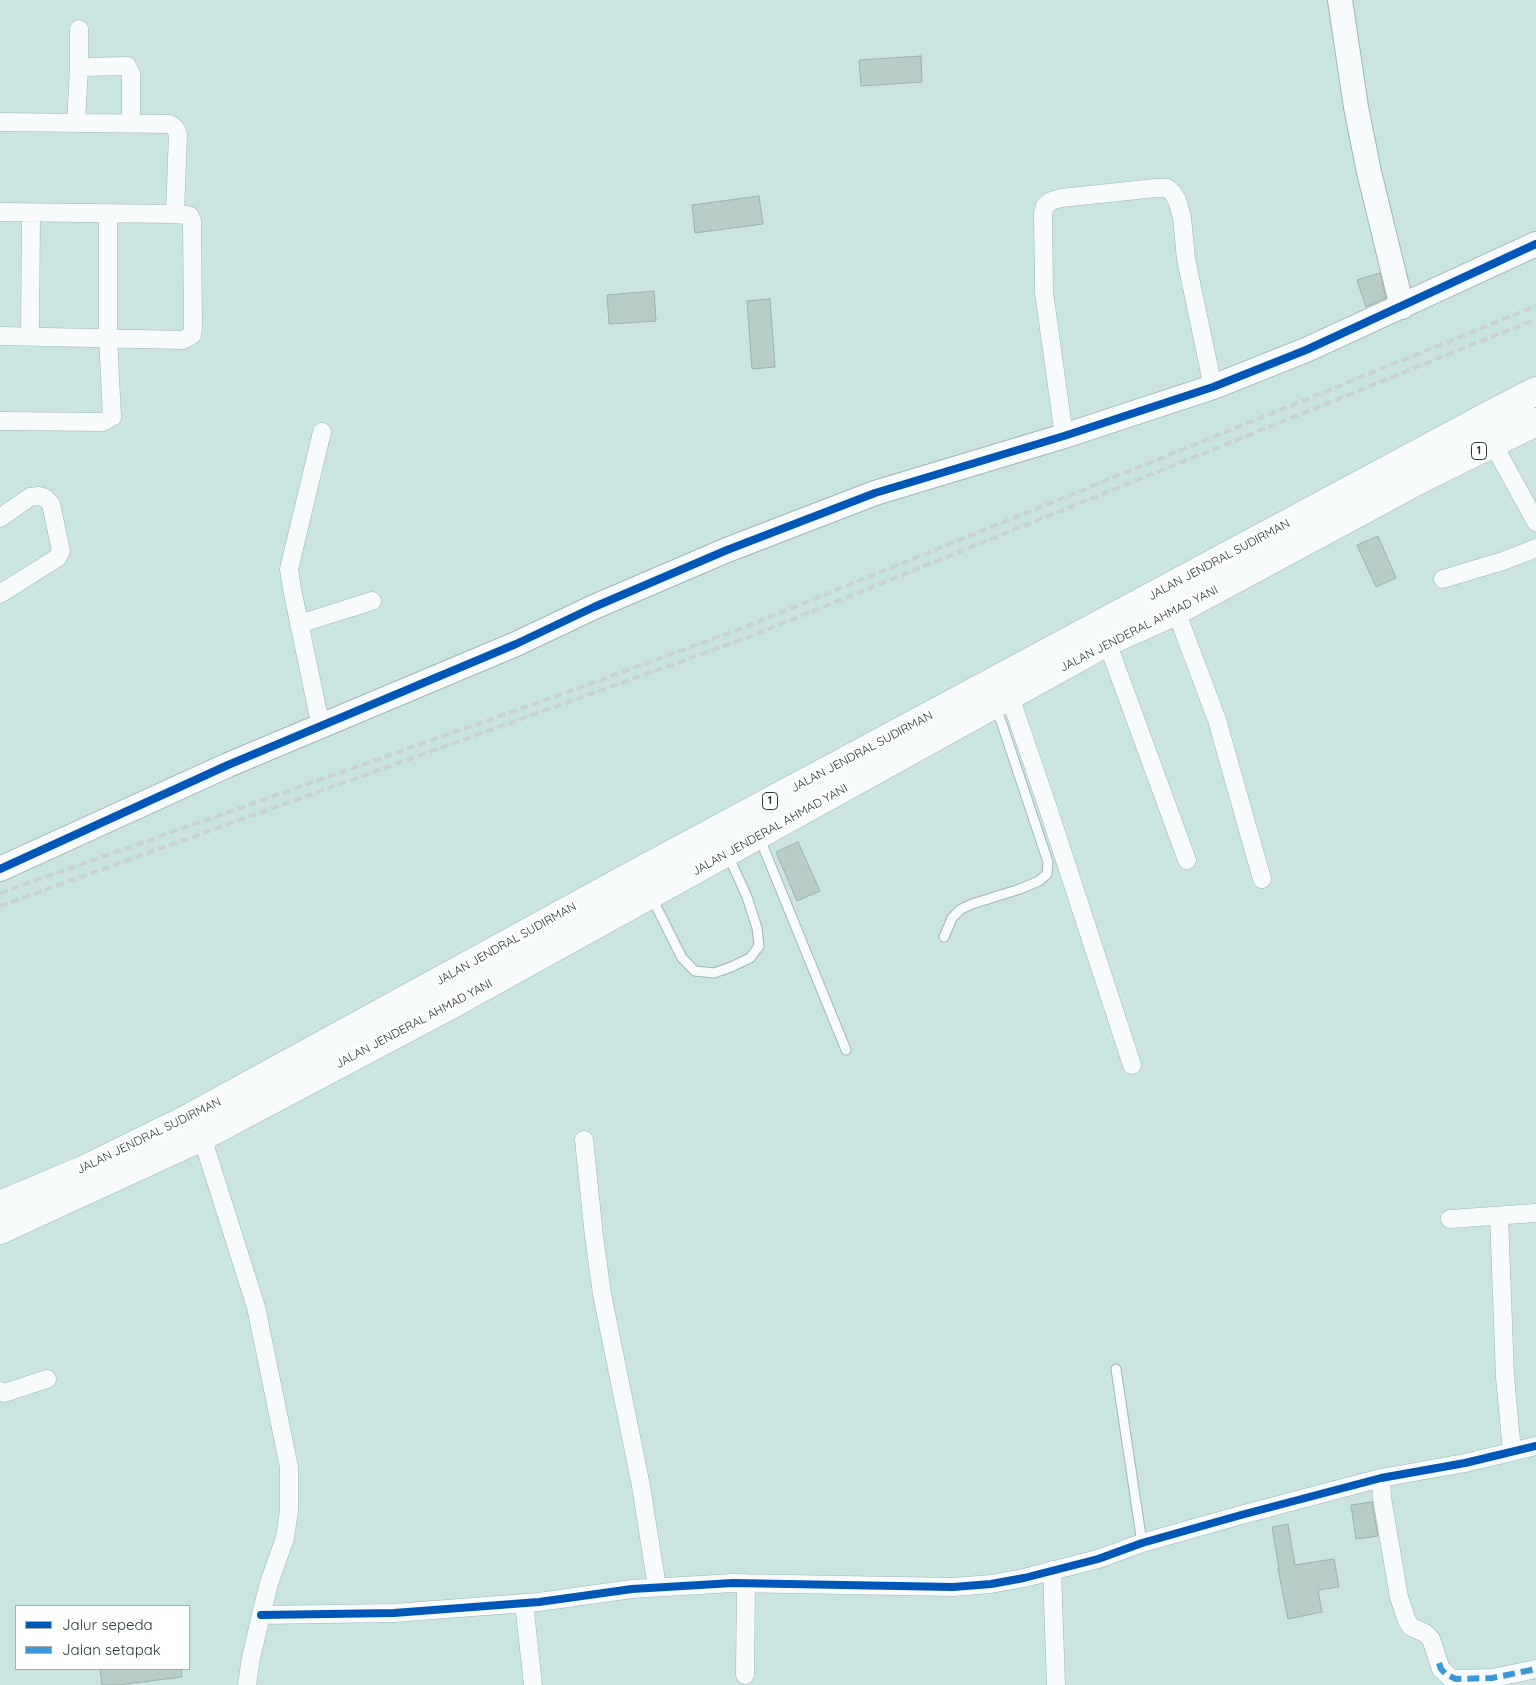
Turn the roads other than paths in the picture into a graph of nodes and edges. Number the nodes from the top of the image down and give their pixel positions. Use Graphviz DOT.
graph roads {
  1 [pos="1340,0"];
  2 [pos="79,29"];
  3 [pos="79,67"];
  4 [pos="0,122"];
  5 [pos="76,123"];
  6 [pos="131,124"];
  7 [pos="0,212"];
  8 [pos="31,213"];
  9 [pos="108,214"];
  10 [pos="176,214"];
  11 [pos="1536,244"];
  12 [pos="1402,307"];
  13 [pos="0,336"];
  14 [pos="30,336"];
  15 [pos="108,337"];
  16 [pos="1213,388"];
  17 [pos="1536,391"];
  18 [pos="0,421"];
  19 [pos="1536,422"];
  20 [pos="322,432"];
  21 [pos="1064,436"];
  22 [pos="1493,444"];
  23 [pos="0,518"];
  24 [pos="1536,522"];
  25 [pos="1536,548"];
  26 [pos="1443,580"];
  27 [pos="0,594"];
  28 [pos="372,601"];
  29 [pos="1176,611"];
  30 [pos="299,624"];
  31 [pos="1107,642"];
  32 [pos="1002,702"];
  33 [pos="373,704"];
  34 [pos="318,713"];
  35 [pos="287,740"];
  36 [pos="759,836"];
  37 [pos="722,842"];
  38 [pos="1187,860"];
  39 [pos="0,869"];
  40 [pos="1262,879"];
  41 [pos="646,883"];
  42 [pos="944,937"];
  43 [pos="846,1050"];
  44 [pos="1132,1065"];
  45 [pos="202,1137"];
  46 [pos="584,1140"];
  47 [pos="0,1205"];
  48 [pos="1536,1213"];
  49 [pos="1499,1216"];
  50 [pos="1450,1219"];
  51 [pos="0,1230"];
  52 [pos="1116,1369"];
  53 [pos="47,1379"];
  54 [pos="0,1391"];
  55 [pos="1536,1446"];
  56 [pos="1512,1451"];
  57 [pos="1381,1478"];
  58 [pos="1142,1543"];
  59 [pos="1052,1570"];
  60 [pos="746,1583"];
  61 [pos="657,1588"];
  62 [pos="524,1603"];
  63 [pos="261,1615"];
  64 [pos="1536,1669"];
  65 [pos="745,1675"];
  66 [pos="247,1685"];
  67 [pos="533,1685"];
  68 [pos="1056,1685"];
  1 -- 12 [label="street"];
  2 -- 3 [label="street"];
  3 -- 5 [label="street"];
  3 -- 6 [label="street"];
  4 -- 5 [label="street"];
  5 -- 6 [label="street"];
  6 -- 10 [label="street"];
  7 -- 8 [label="street"];
  8 -- 9 [label="street"];
  8 -- 14 [label="street"];
  9 -- 10 [label="street"];
  9 -- 15 [label="street"];
  10 -- 15 [label="street"];
  11 -- 12 [label="street"];
  12 -- 16 [label="street"];
  13 -- 14 [label="street"];
  14 -- 15 [label="street"];
  15 -- 18 [label="street"];
  16 -- 21 [label="street"];
  16 -- 21 [label="street"];
  17 -- 37 [label="highway, JALAN JENDRAL SUDIRMAN / 1"];
  19 -- 22 [label="highway, JALAN JENDERAL AHMAD YANI / 1"];
  20 -- 30 [label="street"];
  21 -- 33 [label="street"];
  22 -- 24 [label="street"];
  22 -- 29 [label="highway, JALAN JENDERAL AHMAD YANI / 1"];
  23 -- 27 [label="street"];
  25 -- 26 [label="street"];
  28 -- 30 [label="street"];
  29 -- 31 [label="highway, JALAN JENDERAL AHMAD YANI / 1"];
  29 -- 40 [label="street"];
  30 -- 34 [label="street"];
  31 -- 32 [label="highway, JALAN JENDERAL AHMAD YANI / 1"];
  31 -- 38 [label="street"];
  32 -- 36 [label="highway, JALAN JENDERAL AHMAD YANI / 1"];
  32 -- 42 [label="lane"];
  32 -- 44 [label="street"];
  33 -- 34 [label="street"];
  33 -- 35 [label="street"];
  34 -- 35 [label="street"];
  35 -- 39 [label="street"];
  36 -- 37 [label="highway, JALAN JENDERAL AHMAD YANI / 1"];
  36 -- 43 [label="lane"];
  37 -- 41 [label="highway, JALAN JENDRAL SUDIRMAN / 1"];
  37 -- 41 [label="lane"];
  41 -- 45 [label="highway, JALAN JENDERAL AHMAD YANI / 1"];
  41 -- 47 [label="highway, JALAN JENDRAL SUDIRMAN / 1"];
  45 -- 51 [label="highway, JALAN JENDERAL AHMAD YANI / 1"];
  45 -- 63 [label="street"];
  46 -- 61 [label="street"];
  48 -- 49 [label="street"];
  49 -- 50 [label="street"];
  49 -- 56 [label="street"];
  52 -- 58 [label="lane"];
  53 -- 54 [label="street"];
  55 -- 56 [label="street"];
  56 -- 57 [label="street"];
  57 -- 58 [label="street"];
  57 -- 64 [label="street"];
  58 -- 59 [label="street"];
  59 -- 60 [label="street"];
  59 -- 68 [label="street"];
  60 -- 61 [label="street"];
  60 -- 65 [label="street"];
  61 -- 62 [label="street"];
  62 -- 63 [label="street"];
  62 -- 67 [label="street"];
  63 -- 66 [label="street"];
}
